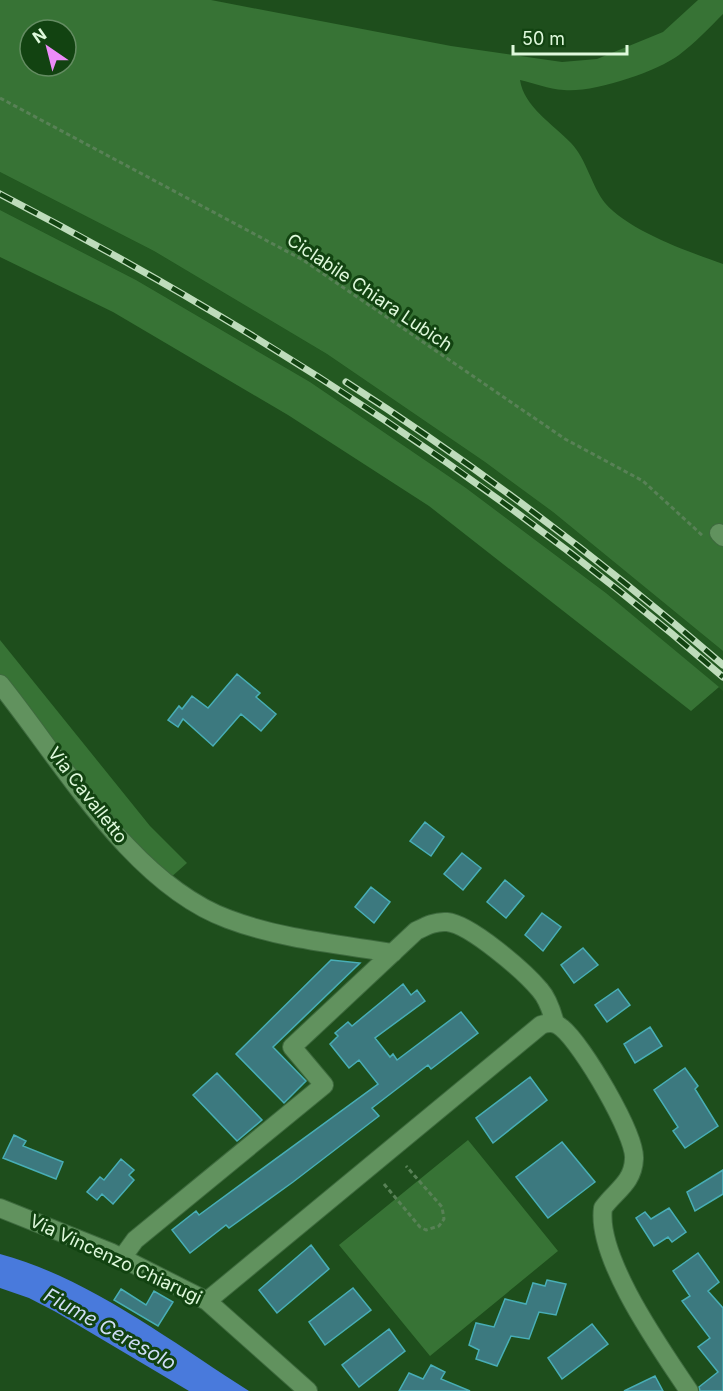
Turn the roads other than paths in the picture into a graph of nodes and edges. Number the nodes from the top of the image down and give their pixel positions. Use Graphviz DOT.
graph roads {
  1 [pos="0,684"];
  2 [pos="393,952"];
  3 [pos="555,1023"];
  4 [pos="0,1208"];
  5 [pos="122,1258"];
  6 [pos="207,1301"];
  7 [pos="308,1391"];
  8 [pos="689,1391"];
  1 -- 2 [label="street, Via Cavalletto"];
  2 -- 3 [label="street"];
  2 -- 5 [label="street"];
  3 -- 6 [label="street"];
  3 -- 8 [label="street"];
  4 -- 5 [label="street, Via Vincenzo Chiarugi"];
  5 -- 6 [label="street, Via Vincenzo Chiarugi"];
  6 -- 7 [label="street, Via Vincenzo Chiarugi"];
}
